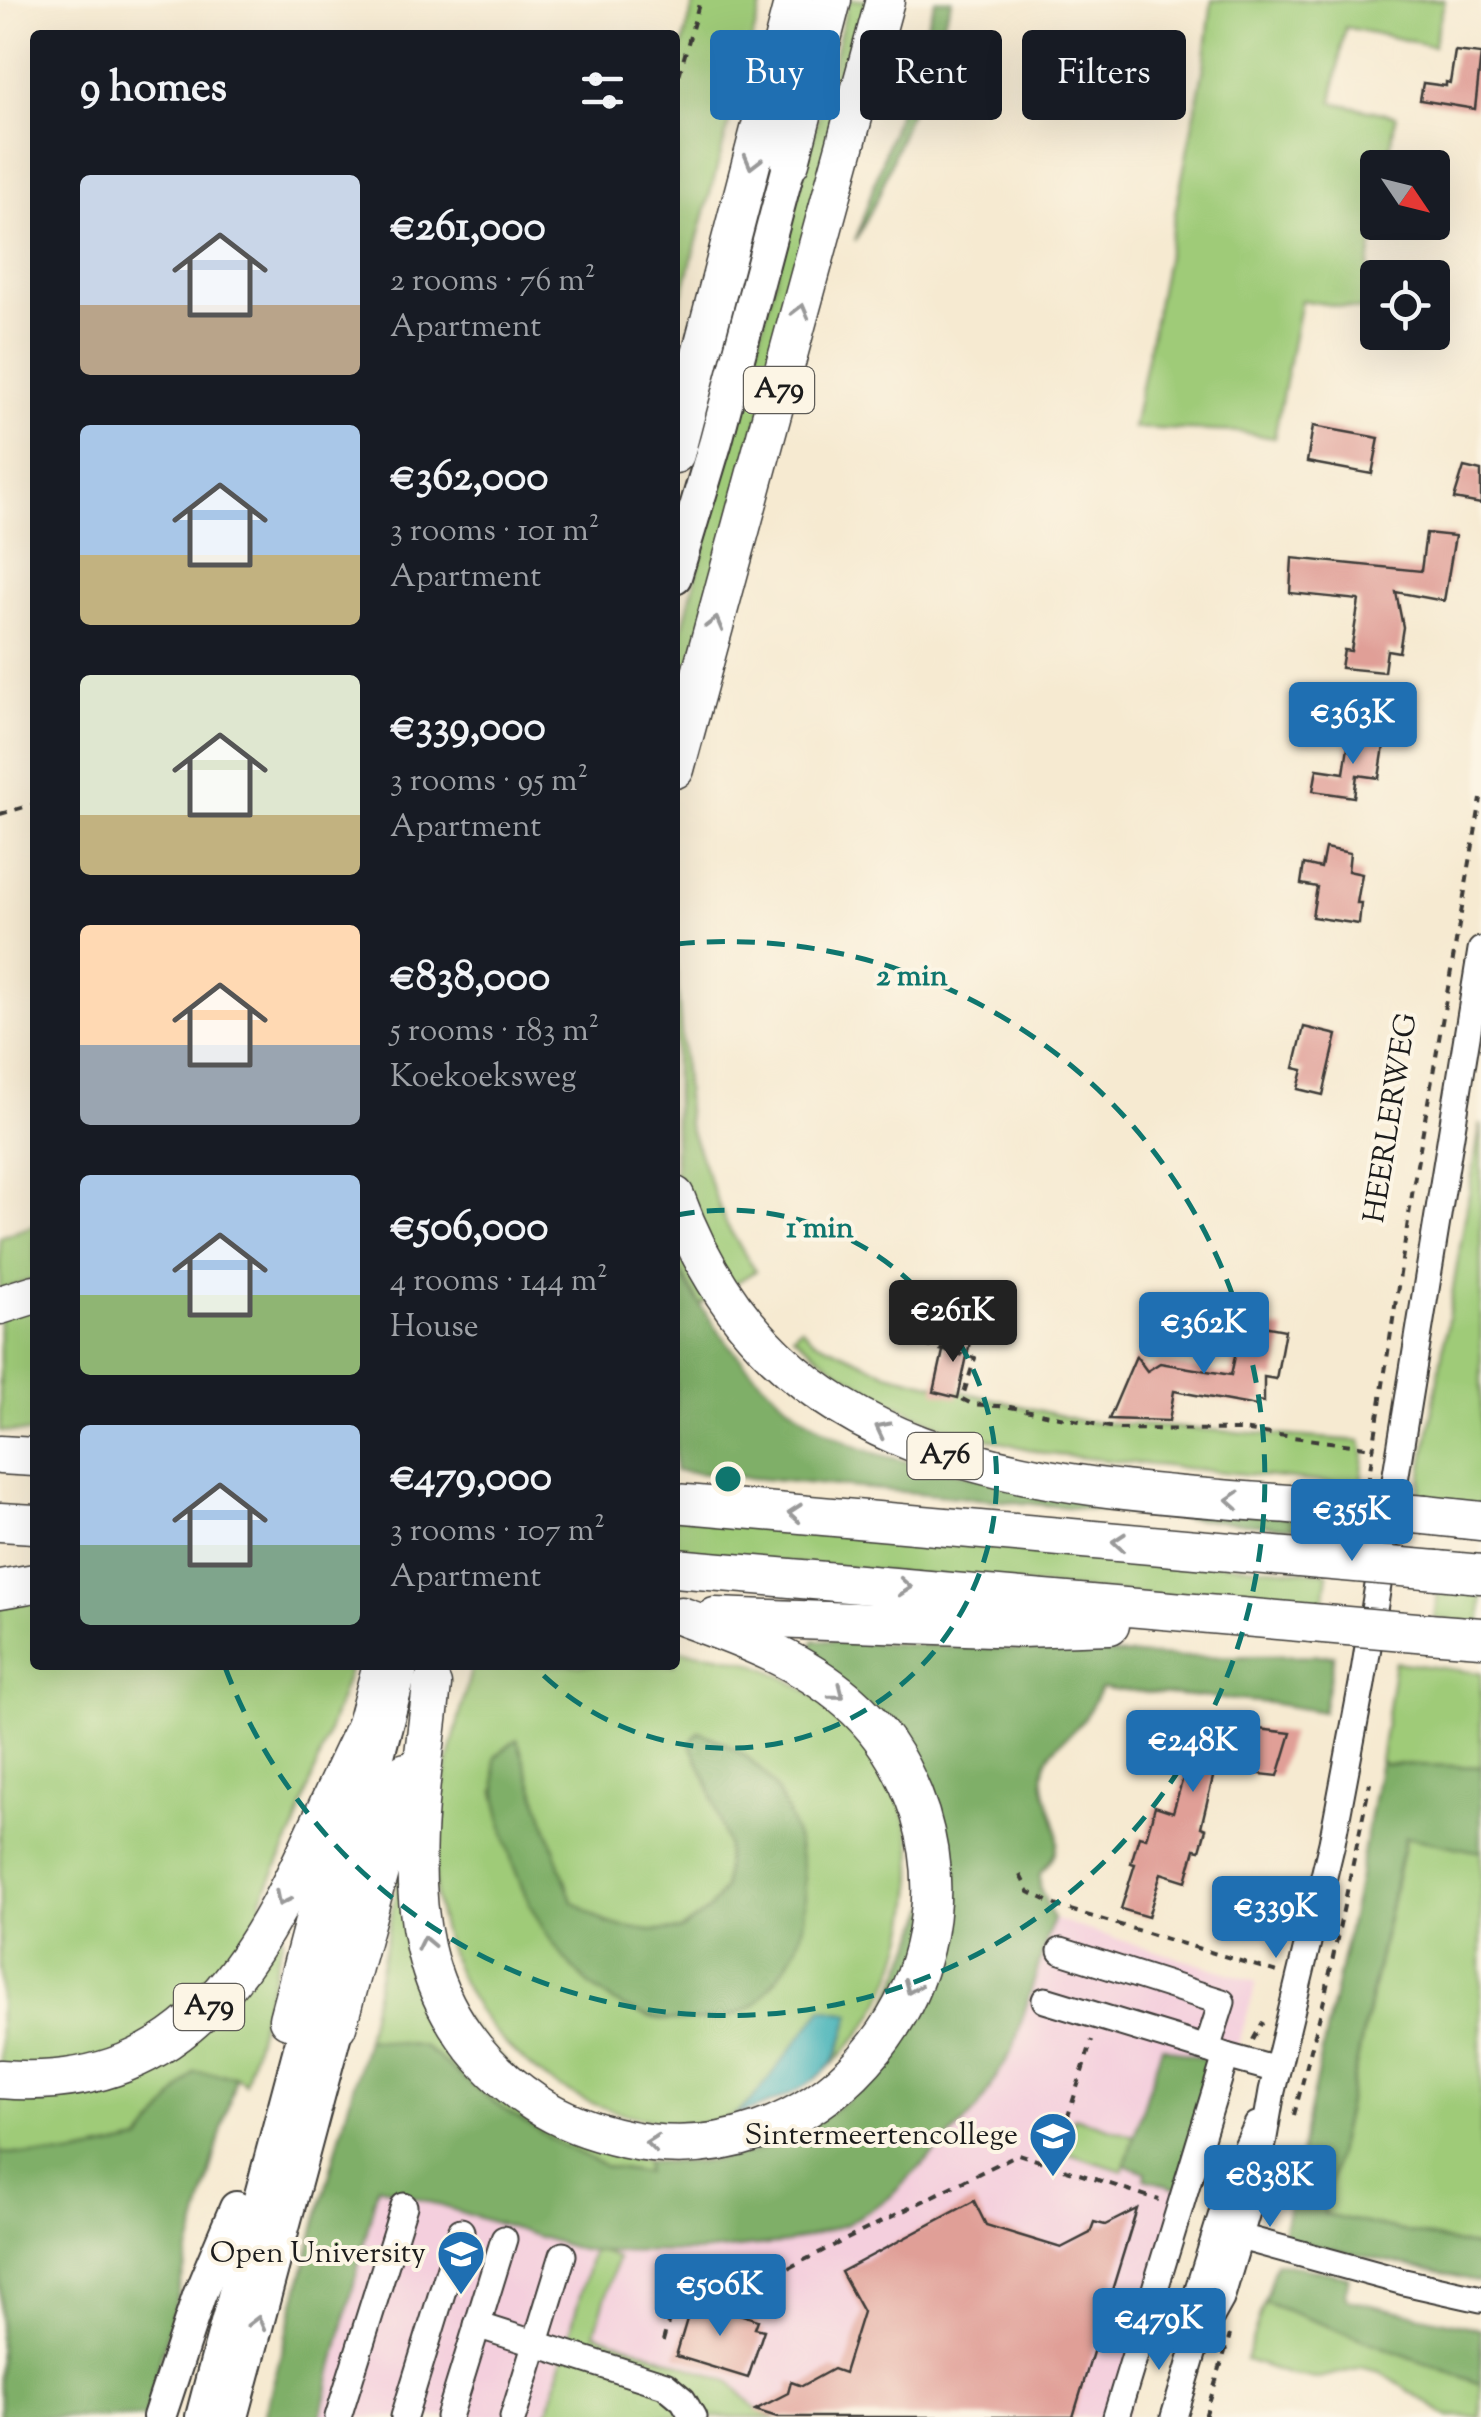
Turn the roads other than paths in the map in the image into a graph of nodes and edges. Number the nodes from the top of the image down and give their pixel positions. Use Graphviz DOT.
graph roads {
  1 [pos="794,0"];
  2 [pos="832,0"];
  3 [pos="885,5"];
  4 [pos="790,162"];
  5 [pos="680,435"];
  6 [pos="680,560"];
  7 [pos="680,751"];
  8 [pos="1481,950"];
  9 [pos="680,1207"];
  10 [pos="30,1296"];
  11 [pos="0,1305"];
  12 [pos="0,1455"];
  13 [pos="30,1457"];
  14 [pos="680,1502"];
  15 [pos="0,1522"];
  16 [pos="1481,1522"];
  17 [pos="30,1524"];
  18 [pos="0,1565"];
  19 [pos="30,1568"];
  20 [pos="680,1568"];
  21 [pos="1481,1574"];
  22 [pos="30,1584"];
  23 [pos="0,1589"];
  24 [pos="680,1616"];
  25 [pos="680,1617"];
  26 [pos="1302,1622"];
  27 [pos="1481,1637"];
  28 [pos="381,1670"];
  29 [pos="424,1672"];
  30 [pos="366,1725"];
  31 [pos="1062,1951"];
  32 [pos="1045,2000"];
  33 [pos="288,2019"];
  34 [pos="337,2026"];
  35 [pos="1226,2055"];
  36 [pos="0,2078"];
  37 [pos="1274,2080"];
  38 [pos="404,2206"];
  39 [pos="236,2208"];
  40 [pos="461,2231"];
  41 [pos="1229,2234"];
  42 [pos="504,2238"];
  43 [pos="563,2255"];
  44 [pos="1481,2298"];
  45 [pos="478,2324"];
  46 [pos="536,2342"];
  47 [pos="159,2417"];
  48 [pos="188,2417"];
  49 [pos="202,2417"];
  50 [pos="232,2417"];
  51 [pos="338,2417"];
  52 [pos="404,2417"];
  53 [pos="449,2417"];
  54 [pos="513,2417"];
  55 [pos="693,2417"];
  56 [pos="1116,2417"];
  57 [pos="1174,2417"];
  1 -- 5 [label="highway, A79, one-way"];
  2 -- 4 [label="highway, A79"];
  7 -- 3 [label="highway, A79, one-way"];
  4 -- 6 [label="main road, A79"];
  8 -- 37 [label="street, HEERLERWEG"];
  16 -- 9 [label="highway, A76, one-way, bridge"];
  10 -- 11 [label="highway"];
  12 -- 13 [label="highway"];
  21 -- 14 [label="highway, A76, one-way, bridge"];
  15 -- 17 [label="highway"];
  18 -- 19 [label="highway"];
  20 -- 26 [label="highway, one-way"];
  22 -- 23 [label="highway"];
  24 -- 26 [label="highway"];
  25 -- 29 [label="highway, one-way"];
  26 -- 27 [label="highway, bridge"];
  28 -- 30 [label="highway, A79"];
  29 -- 34 [label="highway"];
  29 -- 49 [label="main road"];
  30 -- 33 [label="highway, A79"];
  30 -- 36 [label="highway, A79, one-way"];
  31 -- 35 [label="street"];
  32 -- 35 [label="street"];
  33 -- 39 [label="main road, A79"];
  50 -- 34 [label="main road, one-way"];
  35 -- 37 [label="street"];
  35 -- 56 [label="street"];
  37 -- 41 [label="street"];
  38 -- 51 [label="street"];
  39 -- 47 [label="main road, A79"];
  39 -- 48 [label="main road, A79"];
  40 -- 52 [label="street"];
  41 -- 44 [label="street"];
  41 -- 57 [label="street"];
  42 -- 45 [label="street"];
  43 -- 46 [label="street"];
  45 -- 46 [label="street"];
  45 -- 53 [label="street"];
  46 -- 54 [label="street"];
  46 -- 55 [label="street"];
}
